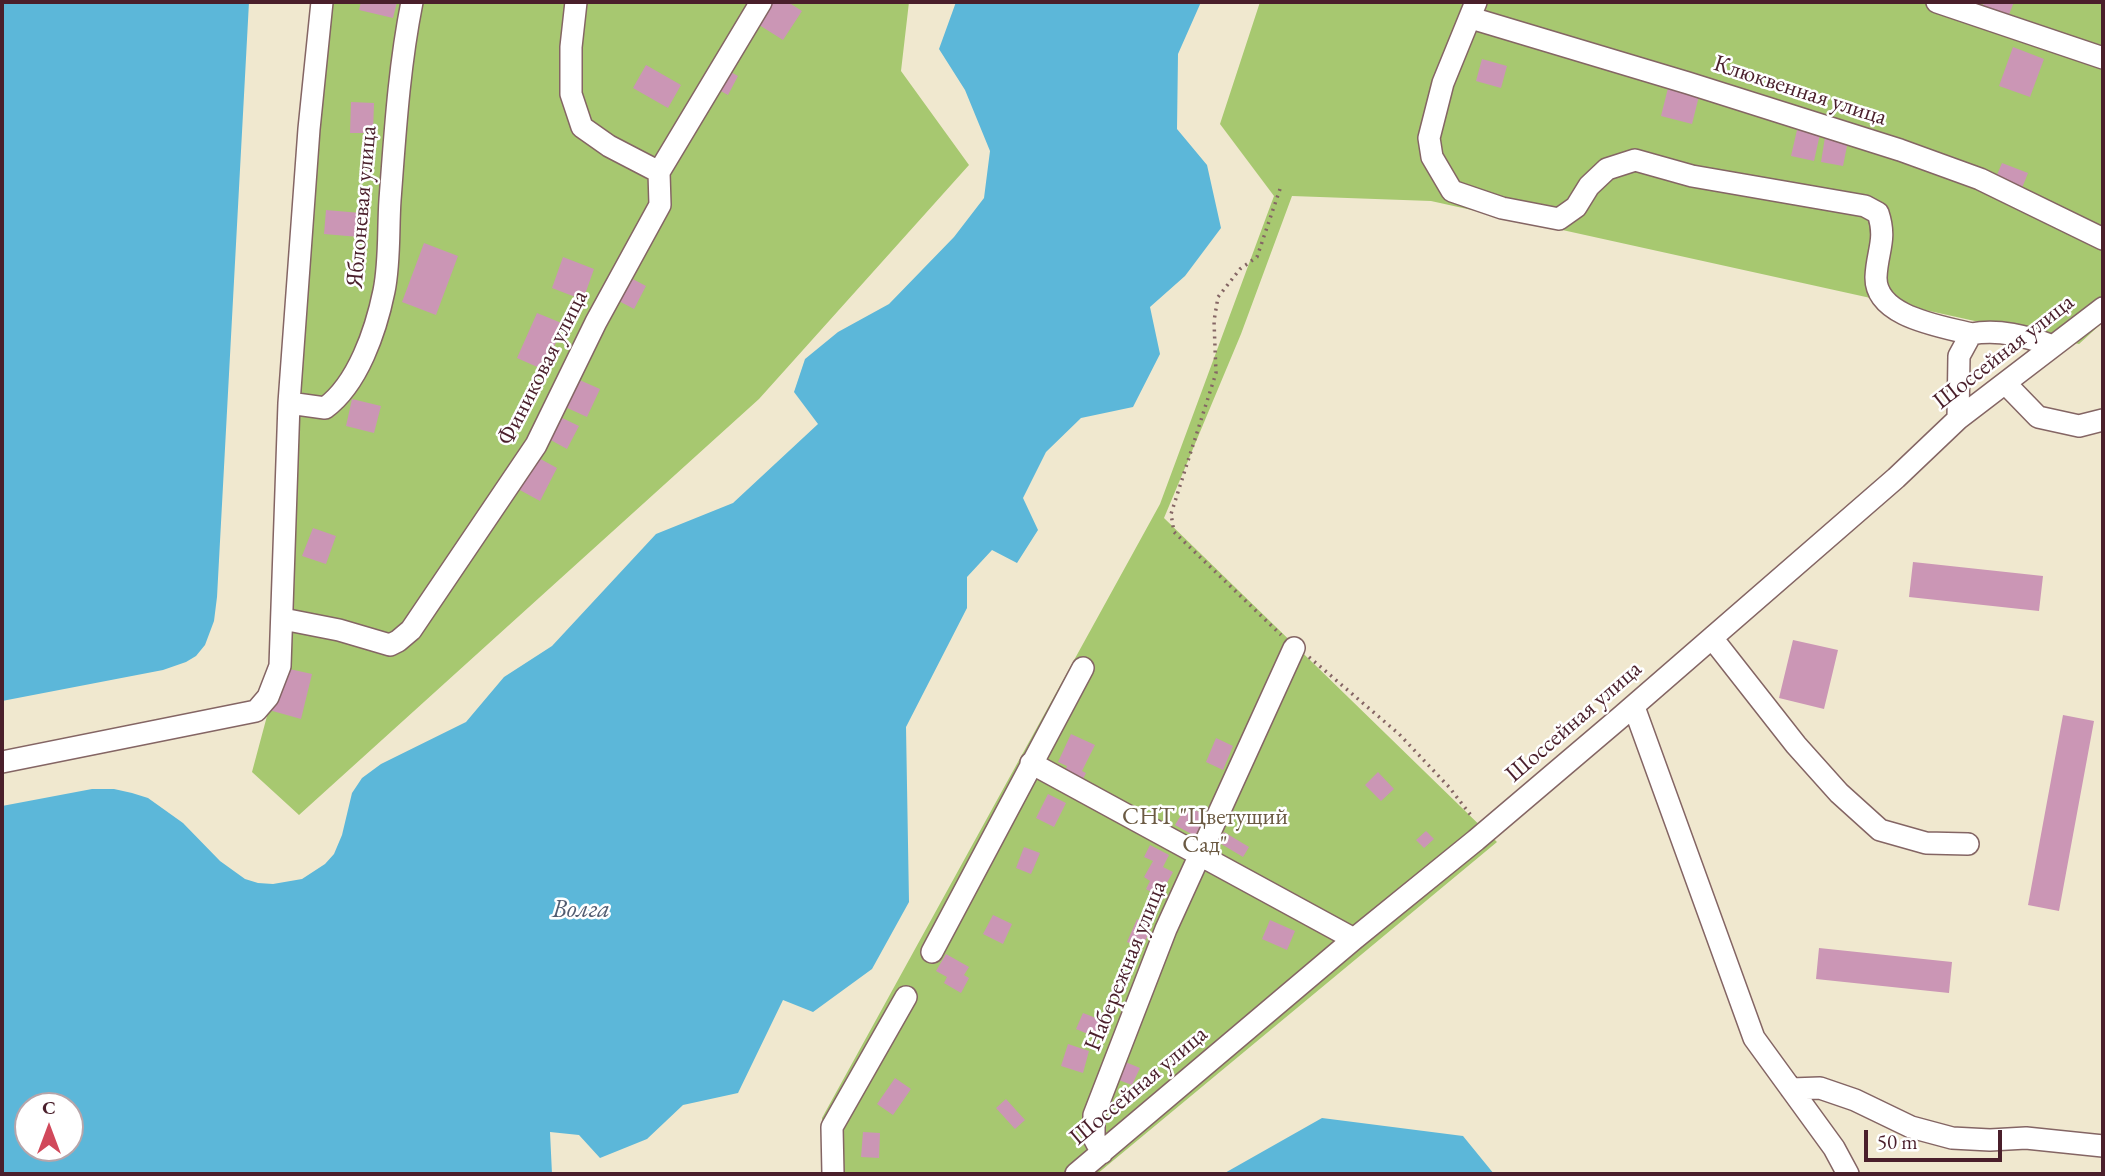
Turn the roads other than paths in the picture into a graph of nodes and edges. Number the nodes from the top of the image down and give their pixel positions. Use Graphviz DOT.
graph roads {
  1 [pos="322,2"];
  2 [pos="412,2"];
  3 [pos="576,2"];
  4 [pos="761,2"];
  5 [pos="1937,2"];
  6 [pos="1474,10"];
  7 [pos="2103,58"];
  8 [pos="659,172"];
  9 [pos="2103,239"];
  10 [pos="2103,308"];
  11 [pos="1970,334"];
  12 [pos="2053,346"];
  13 [pos="2005,383"];
  14 [pos="289,403"];
  15 [pos="1958,419"];
  16 [pos="2103,420"];
  17 [pos="284,619"];
  18 [pos="1712,638"];
  19 [pos="1294,648"];
  20 [pos="1083,667"];
  21 [pos="1633,706"];
  22 [pos="2,762"];
  23 [pos="1031,763"];
  24 [pos="1969,844"];
  25 [pos="1201,854"];
  26 [pos="1354,939"];
  27 [pos="932,952"];
  28 [pos="906,997"];
  29 [pos="1791,1089"];
  30 [pos="2103,1146"];
  31 [pos="1102,1153"];
  32 [pos="834,1174"];
  33 [pos="1076,1174"];
  34 [pos="1848,1174"];
  1 -- 14 [label="street"];
  2 -- 14 [label="street, Яблоневая улица"];
  3 -- 8 [label="street"];
  4 -- 8 [label="street"];
  5 -- 7 [label="street"];
  6 -- 9 [label="street, Клюквенная улица"];
  6 -- 11 [label="street"];
  8 -- 17 [label="street, Финиковая улица"];
  10 -- 12 [label="street, Шоссейная улица"];
  11 -- 12 [label="street"];
  11 -- 15 [label="street"];
  12 -- 13 [label="street, Шоссейная улица"];
  13 -- 15 [label="street, Шоссейная улица"];
  13 -- 16 [label="street"];
  14 -- 17 [label="street"];
  15 -- 18 [label="street, Шоссейная улица"];
  17 -- 22 [label="street"];
  18 -- 21 [label="street, Шоссейная улица"];
  18 -- 24 [label="street"];
  19 -- 25 [label="street, Набережная улица"];
  20 -- 23 [label="street"];
  21 -- 26 [label="street, Шоссейная улица"];
  21 -- 29 [label="street"];
  23 -- 25 [label="street"];
  23 -- 27 [label="street"];
  25 -- 26 [label="street"];
  25 -- 31 [label="street, Набережная улица"];
  26 -- 31 [label="street, Шоссейная улица"];
  28 -- 32 [label="street"];
  29 -- 30 [label="street"];
  29 -- 34 [label="street"];
  31 -- 33 [label="street, Шоссейная улица"];
}
